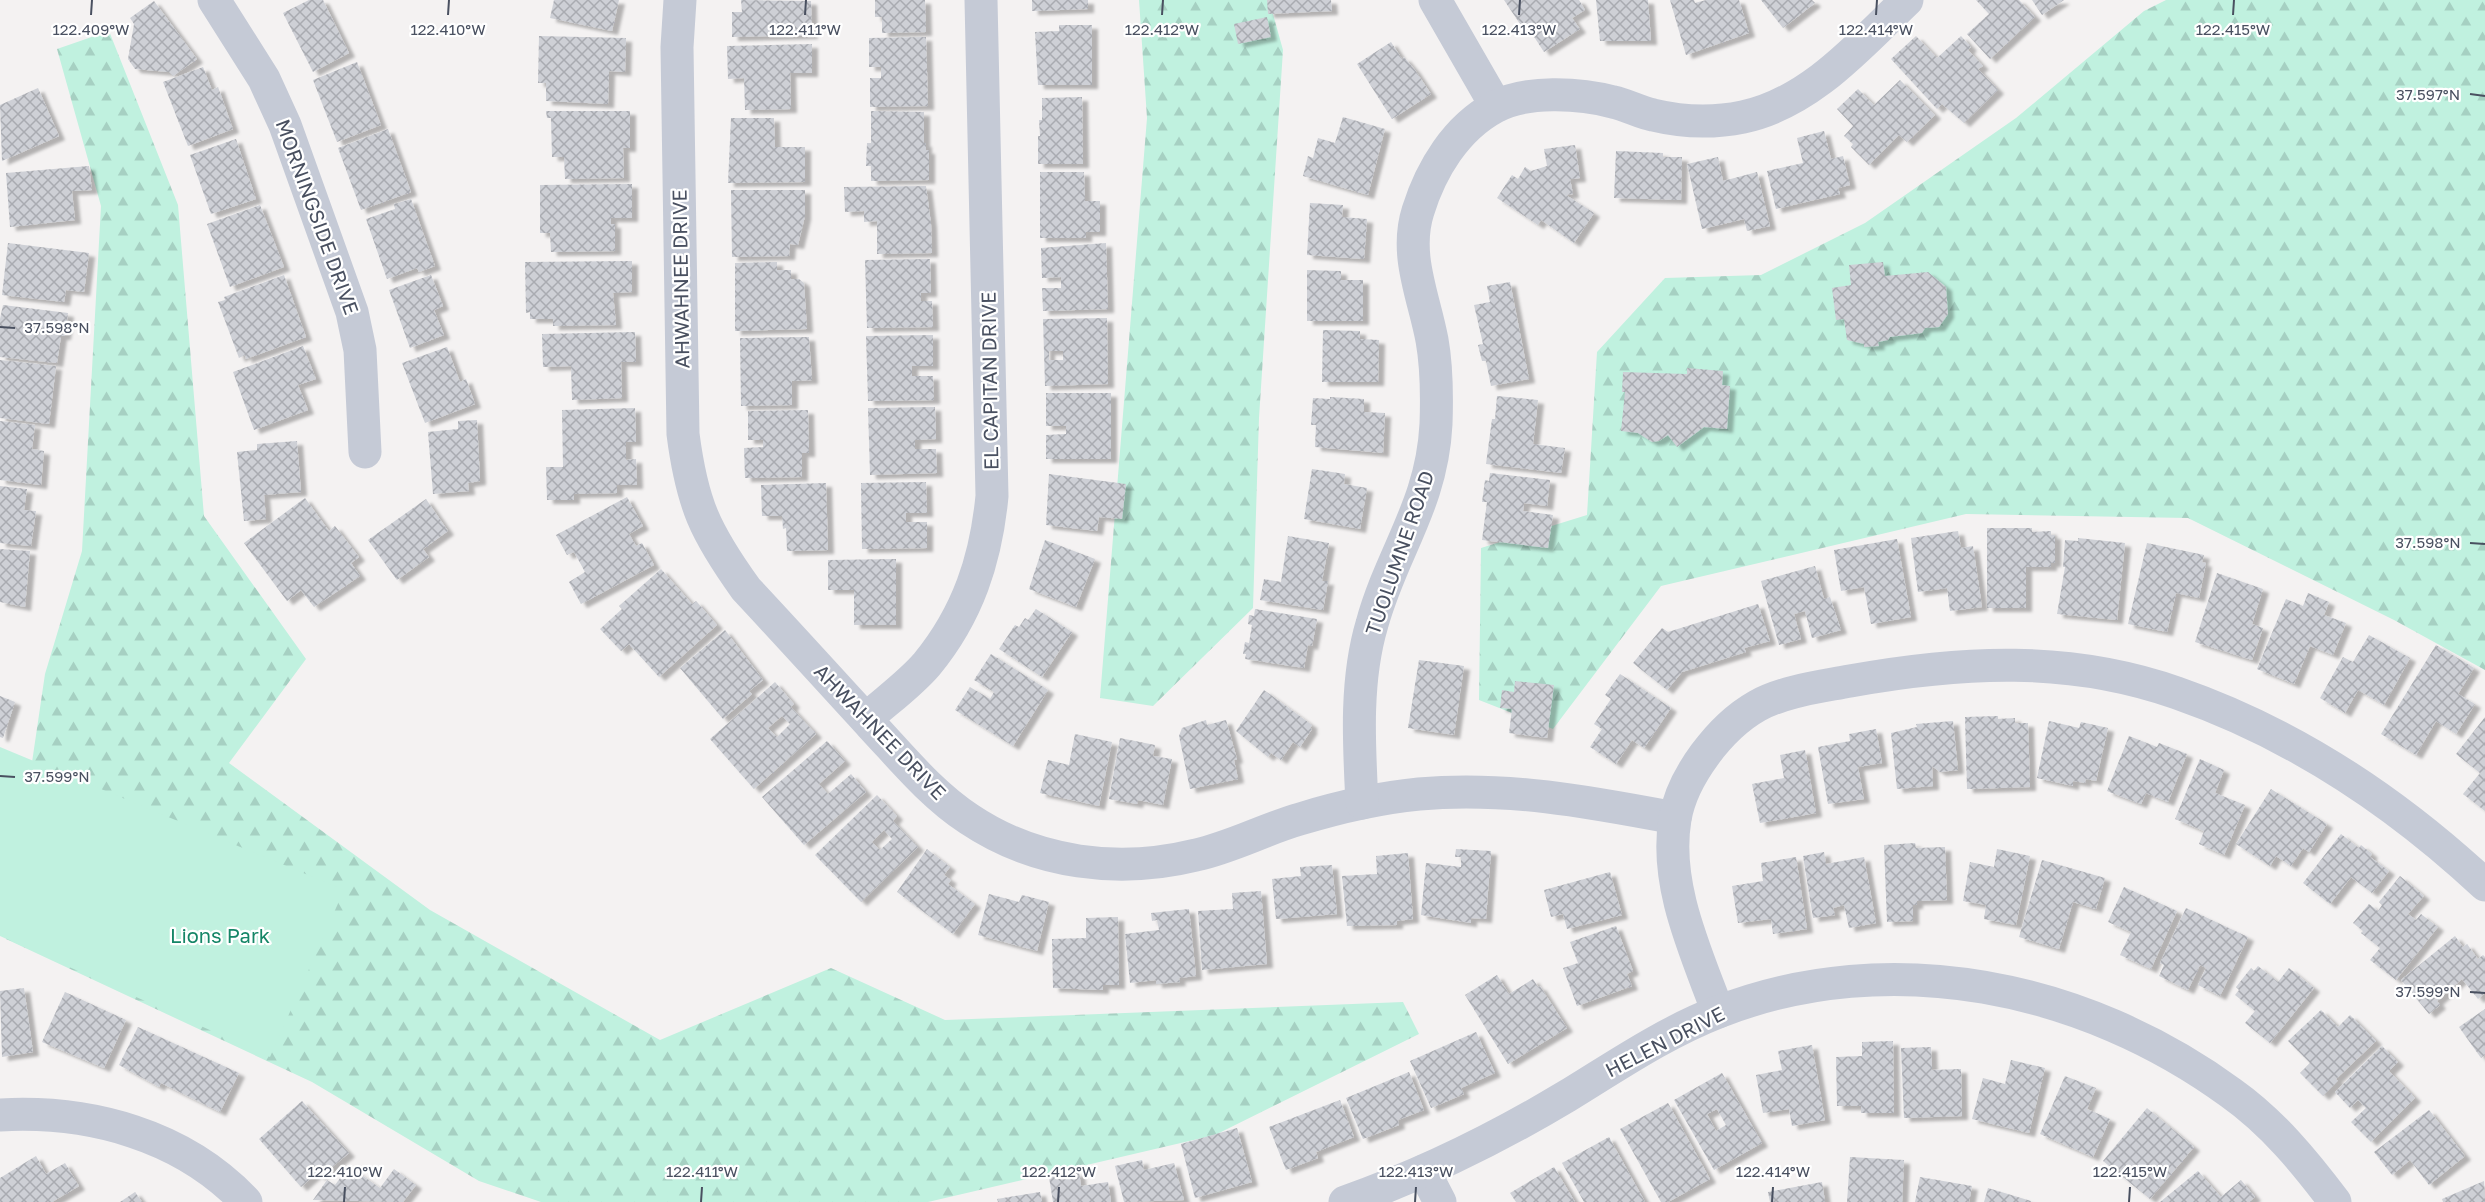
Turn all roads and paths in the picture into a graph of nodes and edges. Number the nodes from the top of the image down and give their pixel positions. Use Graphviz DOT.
graph roads {
  1 [pos="214,0"];
  2 [pos="680,0"];
  3 [pos="981,0"];
  4 [pos="1435,0"];
  5 [pos="1907,0"];
  6 [pos="1496,106"];
  7 [pos="364,452"];
  8 [pos="866,719"];
  9 [pos="1362,803"];
  10 [pos="1675,818"];
  11 [pos="2485,885"];
  12 [pos="1718,1012"];
  13 [pos="0,1115"];
  14 [pos="1424,1171"];
  15 [pos="246,1202"];
  16 [pos="1345,1202"];
  17 [pos="1440,1202"];
  18 [pos="2335,1202"];
  1 -- 7 [label="street, MORNINGSIDE DRIVE"];
  2 -- 8 [label="street, AHWAHNEE DRIVE"];
  3 -- 8 [label="street, EL CAPITAN DRIVE"];
  4 -- 6 [label="street"];
  5 -- 6 [label="street, TUOLUMNE ROAD"];
  6 -- 9 [label="street, TUOLUMNE ROAD"];
  8 -- 9 [label="street, AHWAHNEE DRIVE"];
  9 -- 10 [label="street, AHWAHNEE DRIVE"];
  10 -- 11 [label="street"];
  10 -- 12 [label="street"];
  12 -- 14 [label="street, HELEN DRIVE"];
  12 -- 18 [label="street, HELEN DRIVE"];
  13 -- 15 [label="street"];
  14 -- 16 [label="street, HELEN DRIVE"];
  14 -- 17 [label="street"];
}
